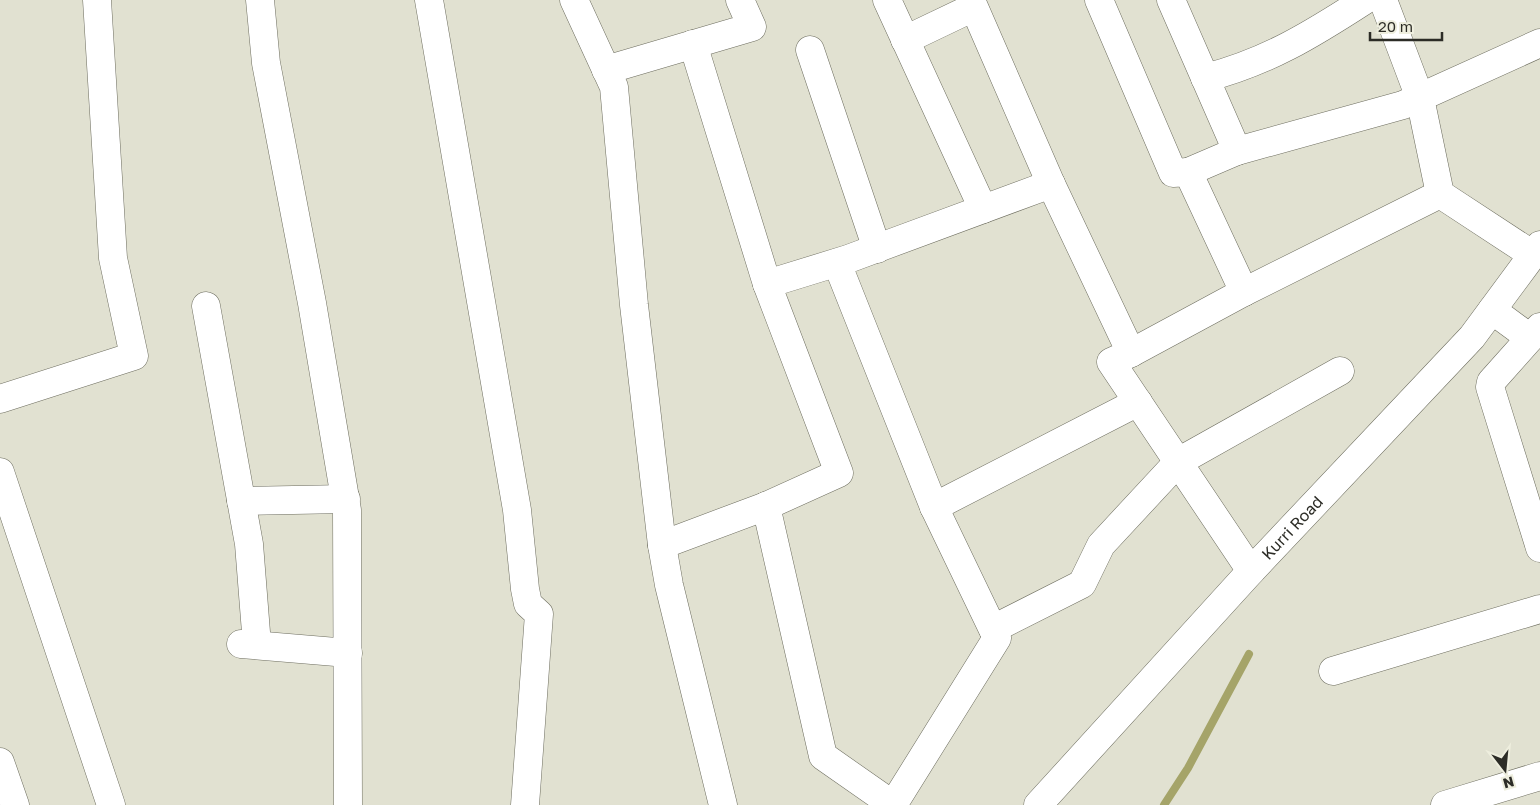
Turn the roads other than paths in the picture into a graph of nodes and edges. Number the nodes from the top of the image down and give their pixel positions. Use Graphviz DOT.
graph roads {
  1 [pos="96,0"];
  2 [pos="260,0"];
  3 [pos="429,0"];
  4 [pos="574,0"];
  5 [pos="740,0"];
  6 [pos="886,0"];
  7 [pos="1099,0"];
  8 [pos="1171,0"];
  9 [pos="1365,0"];
  10 [pos="1383,0"];
  11 [pos="905,40"];
  12 [pos="1540,43"];
  13 [pos="693,44"];
  14 [pos="810,50"];
  15 [pos="606,70"];
  16 [pos="1205,78"];
  17 [pos="1420,98"];
  18 [pos="1236,151"];
  19 [pos="1188,172"];
  20 [pos="1052,184"];
  21 [pos="1440,194"];
  22 [pos="983,209"];
  23 [pos="877,249"];
  24 [pos="1536,250"];
  25 [pos="837,263"];
  26 [pos="768,284"];
  27 [pos="1244,292"];
  28 [pos="206,306"];
  29 [pos="1492,310"];
  30 [pos="1535,332"];
  31 [pos="1131,354"];
  32 [pos="1340,370"];
  33 [pos="0,399"];
  34 [pos="1138,402"];
  35 [pos="1178,462"];
  36 [pos="0,472"];
  37 [pos="346,499"];
  38 [pos="241,501"];
  39 [pos="766,506"];
  40 [pos="934,507"];
  41 [pos="662,545"];
  42 [pos="1540,548"];
  43 [pos="1251,570"];
  44 [pos="1540,609"];
  45 [pos="993,629"];
  46 [pos="348,653"];
  47 [pos="1332,671"];
  48 [pos="0,762"];
  49 [pos="1540,776"];
  50 [pos="15,805"];
  51 [pos="111,805"];
  52 [pos="348,805"];
  53 [pos="525,805"];
  54 [pos="723,805"];
  55 [pos="893,805"];
  56 [pos="1038,805"];
  57 [pos="1445,805"];
  1 -- 33 [label="street"];
  2 -- 37 [label="street"];
  3 -- 53 [label="street"];
  4 -- 15 [label="street"];
  5 -- 13 [label="street"];
  6 -- 11 [label="street"];
  7 -- 19 [label="street"];
  8 -- 16 [label="street"];
  9 -- 16 [label="street"];
  10 -- 17 [label="street"];
  11 -- 20 [label="street"];
  11 -- 22 [label="street"];
  12 -- 17 [label="street"];
  13 -- 15 [label="street"];
  13 -- 26 [label="street"];
  14 -- 23 [label="street"];
  15 -- 41 [label="street"];
  16 -- 18 [label="street"];
  17 -- 18 [label="street"];
  17 -- 21 [label="street"];
  18 -- 19 [label="street"];
  19 -- 27 [label="street"];
  20 -- 22 [label="street"];
  20 -- 31 [label="street"];
  21 -- 24 [label="street"];
  21 -- 27 [label="street"];
  22 -- 23 [label="street"];
  23 -- 25 [label="street"];
  24 -- 29 [label="street, Kurri Road"];
  25 -- 26 [label="street"];
  25 -- 40 [label="street"];
  26 -- 39 [label="street"];
  27 -- 31 [label="street"];
  28 -- 38 [label="street"];
  29 -- 30 [label="street"];
  29 -- 43 [label="street, Kurri Road"];
  30 -- 42 [label="street"];
  31 -- 34 [label="street"];
  32 -- 35 [label="street"];
  34 -- 35 [label="street"];
  34 -- 40 [label="street"];
  35 -- 43 [label="street"];
  35 -- 45 [label="street"];
  36 -- 51 [label="street"];
  37 -- 38 [label="street"];
  37 -- 46 [label="street"];
  38 -- 46 [label="street"];
  39 -- 41 [label="street"];
  39 -- 55 [label="street"];
  40 -- 45 [label="street"];
  41 -- 54 [label="street"];
  43 -- 56 [label="street, Kurri Road"];
  44 -- 47 [label="street"];
  45 -- 55 [label="street"];
  46 -- 52 [label="street"];
  48 -- 50 [label="street"];
  49 -- 57 [label="street"];
}
